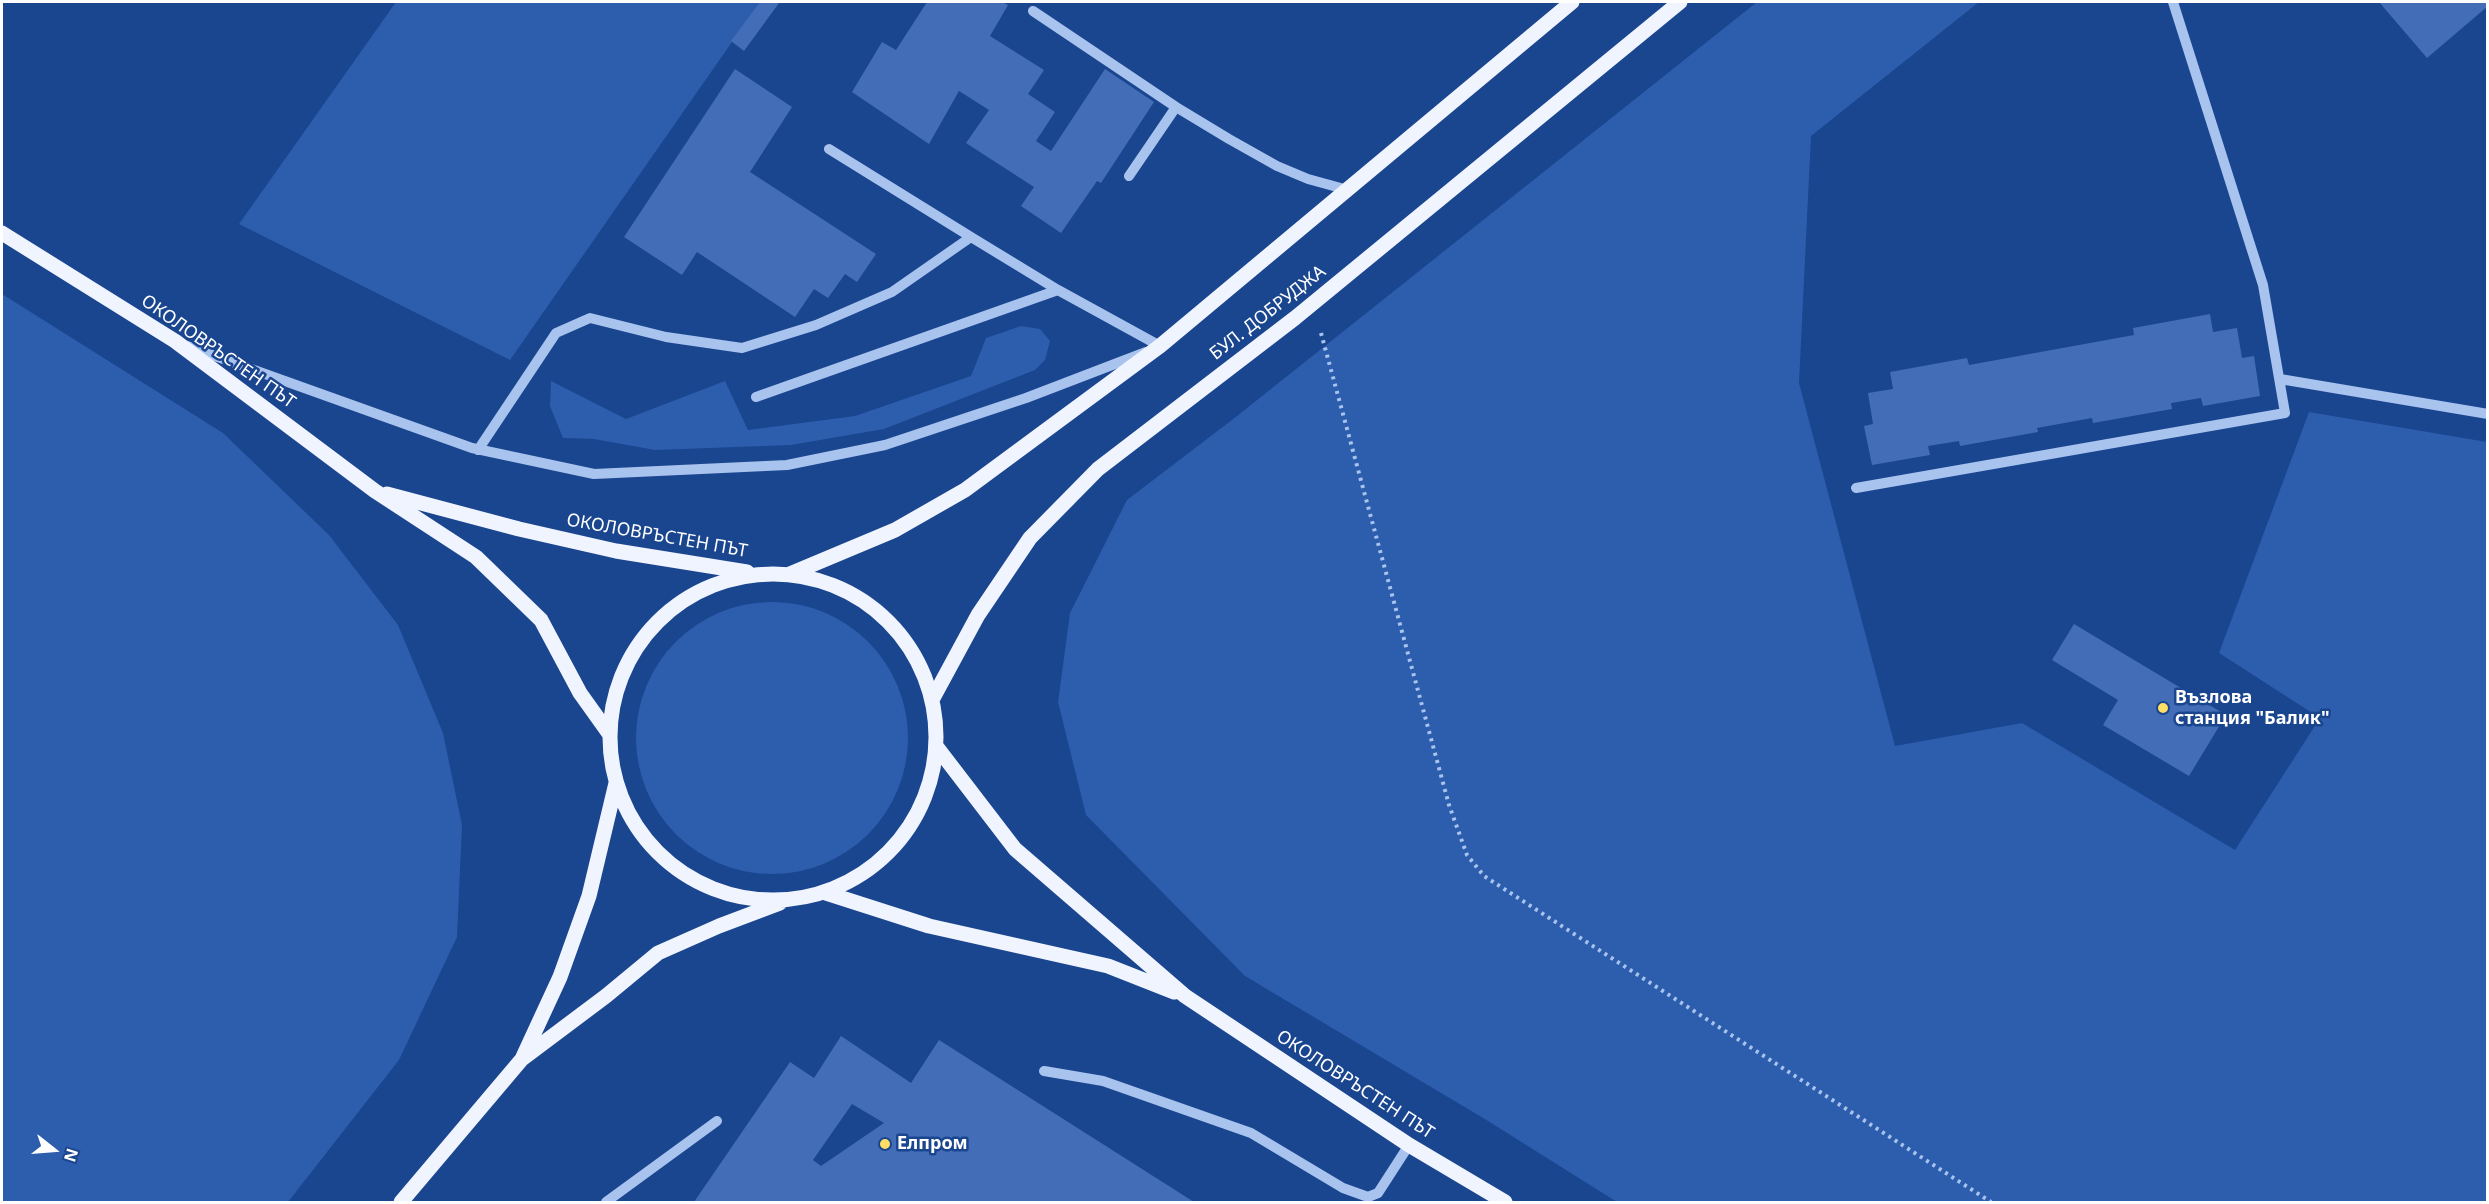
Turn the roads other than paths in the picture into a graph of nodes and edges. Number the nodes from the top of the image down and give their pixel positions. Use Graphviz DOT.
graph roads {
  1 [pos="1572,2"];
  2 [pos="1680,2"];
  3 [pos="2173,2"];
  4 [pos="1033,11"];
  5 [pos="1176,107"];
  6 [pos="829,149"];
  7 [pos="1129,176"];
  8 [pos="1348,190"];
  9 [pos="2,233"];
  10 [pos="971,237"];
  11 [pos="1058,290"];
  12 [pos="175,341"];
  13 [pos="1160,346"];
  14 [pos="2280,380"];
  15 [pos="756,397"];
  16 [pos="2487,414"];
  17 [pos="478,450"];
  18 [pos="1856,488"];
  19 [pos="375,491"];
  20 [pos="757,574"];
  21 [pos="790,574"];
  22 [pos="932,700"];
  23 [pos="610,735"];
  24 [pos="936,746"];
  25 [pos="616,783"];
  26 [pos="826,893"];
  27 [pos="789,900"];
  28 [pos="1185,996"];
  29 [pos="522,1059"];
  30 [pos="1044,1071"];
  31 [pos="717,1121"];
  32 [pos="1408,1145"];
  33 [pos="401,1203"];
  34 [pos="606,1203"];
  35 [pos="1505,1203"];
  1 -- 8 [label="main road"];
  2 -- 22 [label="main road, БУЛ. ДОБРУДЖА"];
  3 -- 14 [label="lane"];
  4 -- 5 [label="lane"];
  5 -- 7 [label="lane"];
  5 -- 8 [label="lane"];
  6 -- 10 [label="lane"];
  8 -- 13 [label="main road"];
  9 -- 12 [label="main road, ОКОЛОВРЪСТЕН ПЪТ"];
  10 -- 11 [label="lane"];
  10 -- 17 [label="lane"];
  11 -- 13 [label="lane"];
  11 -- 15 [label="lane"];
  12 -- 17 [label="lane"];
  12 -- 19 [label="main road, ОКОЛОВРЪСТЕН ПЪТ"];
  13 -- 17 [label="lane"];
  13 -- 21 [label="main road"];
  14 -- 16 [label="lane"];
  14 -- 18 [label="lane"];
  19 -- 20 [label="main road, ОКОЛОВРЪСТЕН ПЪТ"];
  19 -- 23 [label="main road, ОКОЛОВРЪСТЕН ПЪТ"];
  20 -- 21 [label="main road"];
  20 -- 23 [label="main road"];
  21 -- 22 [label="main road"];
  22 -- 24 [label="main road"];
  23 -- 25 [label="main road"];
  24 -- 26 [label="main road"];
  24 -- 28 [label="main road, ОКОЛОВРЪСТЕН ПЪТ"];
  25 -- 27 [label="main road"];
  25 -- 29 [label="main road"];
  26 -- 27 [label="main road"];
  26 -- 28 [label="main road, ОКОЛОВРЪСТЕН ПЪТ"];
  27 -- 29 [label="main road"];
  28 -- 32 [label="main road, ОКОЛОВРЪСТЕН ПЪТ"];
  29 -- 33 [label="main road"];
  30 -- 32 [label="lane"];
  31 -- 34 [label="lane"];
  32 -- 35 [label="main road, ОКОЛОВРЪСТЕН ПЪТ"];
}
